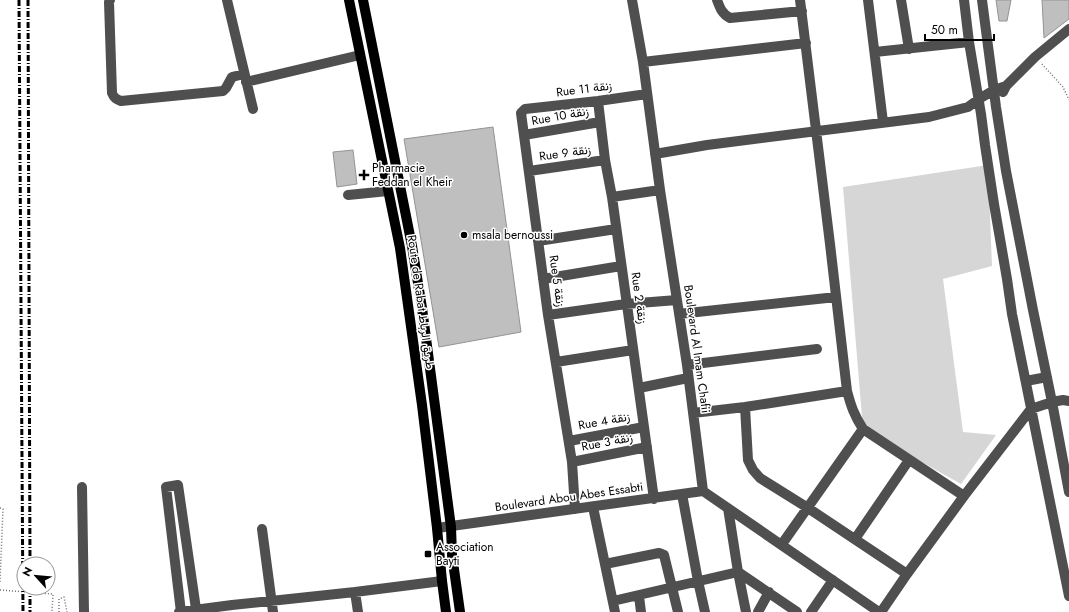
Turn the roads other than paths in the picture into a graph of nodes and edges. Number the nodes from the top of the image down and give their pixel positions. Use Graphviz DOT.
graph roads {
  1 [pos="110,0"];
  2 [pos="227,0"];
  3 [pos="349,0"];
  4 [pos="363,0"];
  5 [pos="632,0"];
  6 [pos="717,0"];
  7 [pos="800,0"];
  8 [pos="868,0"];
  9 [pos="901,0"];
  10 [pos="964,0"];
  11 [pos="982,0"];
  12 [pos="802,11"];
  13 [pos="1069,29"];
  14 [pos="969,42"];
  15 [pos="806,44"];
  16 [pos="909,49"];
  17 [pos="875,52"];
  18 [pos="360,55"];
  19 [pos="643,62"];
  20 [pos="245,78"];
  21 [pos="1006,86"];
  22 [pos="994,90"];
  23 [pos="647,94"];
  24 [pos="979,99"];
  25 [pos="598,101"];
  26 [pos="968,107"];
  27 [pos="996,107"];
  28 [pos="253,109"];
  29 [pos="525,109"];
  30 [pos="981,114"];
  31 [pos="600,122"];
  32 [pos="882,122"];
  33 [pos="816,131"];
  34 [pos="524,135"];
  35 [pos="655,154"];
  36 [pos="605,160"];
  37 [pos="529,171"];
  38 [pos="660,190"];
  39 [pos="388,191"];
  40 [pos="348,195"];
  41 [pos="612,198"];
  42 [pos="616,229"];
  43 [pos="538,242"];
  44 [pos="621,266"];
  45 [pos="543,279"];
  46 [pos="836,297"];
  47 [pos="677,300"];
  48 [pos="626,304"];
  49 [pos="679,314"];
  50 [pos="548,315"];
  51 [pos="817,349"];
  52 [pos="633,350"];
  53 [pos="556,362"];
  54 [pos="687,365"];
  55 [pos="1047,377"];
  56 [pos="688,378"];
  57 [pos="1026,381"];
  58 [pos="639,388"];
  59 [pos="847,391"];
  60 [pos="1069,401"];
  61 [pos="1052,402"];
  62 [pos="744,407"];
  63 [pos="1031,409"];
  64 [pos="693,413"];
  65 [pos="644,427"];
  66 [pos="863,428"];
  67 [pos="569,441"];
  68 [pos="647,447"];
  69 [pos="909,460"];
  70 [pos="572,462"];
  71 [pos="82,487"];
  72 [pos="703,491"];
  73 [pos="1069,492"];
  74 [pos="682,494"];
  75 [pos="964,496"];
  76 [pos="654,499"];
  77 [pos="593,507"];
  78 [pos="728,508"];
  79 [pos="808,508"];
  80 [pos="575,509"];
  81 [pos="450,527"];
  82 [pos="437,528"];
  83 [pos="262,530"];
  84 [pos="186,539"];
  85 [pos="855,539"];
  86 [pos="172,541"];
  87 [pos="782,544"];
  88 [pos="605,564"];
  89 [pos="738,572"];
  90 [pos="907,574"];
  91 [pos="698,580"];
  92 [pos="833,580"];
  93 [pos="442,581"];
  94 [pos="672,588"];
  95 [pos="355,592"];
  96 [pos="769,592"];
  97 [pos="639,596"];
  98 [pos="1069,596"];
  99 [pos="272,601"];
  100 [pos="613,601"];
  101 [pos="196,609"];
  102 [pos="84,612"];
  103 [pos="180,612"];
  104 [pos="273,612"];
  105 [pos="358,612"];
  106 [pos="446,612"];
  107 [pos="460,612"];
  108 [pos="615,612"];
  109 [pos="641,612"];
  110 [pos="678,612"];
  111 [pos="705,612"];
  112 [pos="746,612"];
  113 [pos="758,612"];
  114 [pos="797,612"];
  115 [pos="811,612"];
  116 [pos="880,612"];
  1 -- 20 [label="street"];
  2 -- 20 [label="street"];
  3 -- 18 [label="main road, Route de Rabat طريق الرباط"];
  4 -- 81 [label="main road, Route de Rabat طريق الرباط"];
  5 -- 19 [label="street, Boulevard Al Imam Chafii"];
  6 -- 12 [label="street"];
  7 -- 12 [label="street"];
  8 -- 17 [label="street"];
  9 -- 16 [label="street"];
  10 -- 14 [label="street"];
  11 -- 22 [label="street"];
  12 -- 15 [label="street"];
  13 -- 21 [label="street"];
  14 -- 16 [label="street"];
  14 -- 24 [label="street"];
  15 -- 19 [label="street"];
  15 -- 33 [label="street"];
  16 -- 17 [label="street"];
  17 -- 32 [label="street"];
  18 -- 20 [label="street"];
  18 -- 39 [label="main road, Route de Rabat طريق الرباط"];
  19 -- 23 [label="street, Boulevard Al Imam Chafii"];
  20 -- 28 [label="street"];
  21 -- 22 [label="street"];
  21 -- 27 [label="street"];
  22 -- 24 [label="street"];
  22 -- 27 [label="street"];
  23 -- 25 [label="street, Rue 11 زنقة"];
  23 -- 35 [label="street, Boulevard Al Imam Chafii"];
  24 -- 26 [label="street"];
  24 -- 30 [label="street"];
  25 -- 29 [label="street, Rue 11 زنقة"];
  25 -- 31 [label="street, Rue 2 زنقة"];
  26 -- 30 [label="street"];
  26 -- 32 [label="street"];
  27 -- 30 [label="street"];
  27 -- 55 [label="street"];
  29 -- 34 [label="street, Rue 5 زنقة"];
  30 -- 57 [label="street"];
  31 -- 34 [label="street, Rue 10 زنقة"];
  31 -- 36 [label="street, Rue 2 زنقة"];
  32 -- 33 [label="street"];
  33 -- 35 [label="street"];
  33 -- 46 [label="street"];
  34 -- 37 [label="street, Rue 5 زنقة"];
  35 -- 38 [label="street, Boulevard Al Imam Chafii"];
  36 -- 37 [label="street, Rue 9 زنقة"];
  36 -- 41 [label="street, Rue 2 زنقة"];
  37 -- 43 [label="street, Rue 5 زنقة"];
  38 -- 41 [label="street"];
  38 -- 47 [label="street, Boulevard Al Imam Chafii"];
  39 -- 40 [label="street"];
  39 -- 82 [label="main road, Route de Rabat طريق الرباط"];
  41 -- 42 [label="street, Rue 2 زنقة"];
  42 -- 43 [label="street"];
  42 -- 44 [label="street, Rue 2 زنقة"];
  43 -- 45 [label="street, Rue 5 زنقة"];
  44 -- 45 [label="street"];
  44 -- 48 [label="street, Rue 2 زنقة"];
  45 -- 50 [label="street, Rue 5 زنقة"];
  46 -- 49 [label="street"];
  46 -- 59 [label="street"];
  47 -- 48 [label="street"];
  47 -- 49 [label="street, Boulevard Al Imam Chafii"];
  48 -- 50 [label="street"];
  48 -- 52 [label="street, Rue 2 زنقة"];
  49 -- 54 [label="street, Boulevard Al Imam Chafii"];
  50 -- 53 [label="street, Rue 5 زنقة"];
  51 -- 54 [label="street"];
  52 -- 53 [label="street"];
  52 -- 58 [label="street, Rue 2 زنقة"];
  53 -- 67 [label="street, Rue 5 زنقة"];
  54 -- 56 [label="street, Boulevard Al Imam Chafii"];
  55 -- 57 [label="street"];
  55 -- 61 [label="street"];
  56 -- 58 [label="street"];
  56 -- 64 [label="street, Boulevard Al Imam Chafii"];
  57 -- 63 [label="street"];
  58 -- 65 [label="street, Rue 2 زنقة"];
  59 -- 62 [label="street"];
  59 -- 66 [label="street"];
  60 -- 61 [label="street"];
  61 -- 63 [label="street"];
  61 -- 73 [label="street"];
  62 -- 64 [label="street"];
  62 -- 79 [label="street"];
  63 -- 75 [label="street"];
  63 -- 98 [label="street"];
  64 -- 72 [label="street, Boulevard Al Imam Chafii"];
  65 -- 67 [label="street, Rue 4 زنقة"];
  65 -- 68 [label="street, Rue 2 زنقة"];
  66 -- 69 [label="street"];
  66 -- 79 [label="street"];
  67 -- 70 [label="street, Rue 5 زنقة"];
  68 -- 70 [label="street, Rue 3 زنقة"];
  68 -- 76 [label="street, Rue 2 زنقة"];
  69 -- 75 [label="street"];
  69 -- 85 [label="street"];
  70 -- 80 [label="street, Rue 5 زنقة"];
  71 -- 102 [label="street"];
  72 -- 74 [label="street, Boulevard Abou Abes Essabti"];
  72 -- 78 [label="street"];
  74 -- 76 [label="street, Boulevard Abou Abes Essabti"];
  74 -- 91 [label="street"];
  75 -- 90 [label="street"];
  76 -- 77 [label="street, Boulevard Abou Abes Essabti"];
  77 -- 80 [label="street, Boulevard Abou Abes Essabti"];
  77 -- 88 [label="street"];
  78 -- 87 [label="street"];
  78 -- 89 [label="street"];
  79 -- 85 [label="street"];
  79 -- 87 [label="street"];
  80 -- 81 [label="street, Boulevard Abou Abes Essabti"];
  81 -- 82 [label="street, Boulevard Abou Abes Essabti"];
  81 -- 107 [label="main road, Route de Rabat طريق الرباط"];
  82 -- 93 [label="main road, Route de Rabat طريق الرباط"];
  83 -- 99 [label="street"];
  84 -- 86 [label="street"];
  84 -- 86 [label="street"];
  84 -- 101 [label="street"];
  85 -- 90 [label="street"];
  86 -- 103 [label="street"];
  87 -- 92 [label="street"];
  88 -- 94 [label="street"];
  88 -- 100 [label="street"];
  89 -- 91 [label="street"];
  89 -- 96 [label="street"];
  89 -- 112 [label="street"];
  90 -- 116 [label="street"];
  91 -- 94 [label="street"];
  91 -- 111 [label="street"];
  92 -- 115 [label="street"];
  92 -- 116 [label="street"];
  93 -- 95 [label="street"];
  93 -- 106 [label="main road, Route de Rabat طريق الرباط"];
  94 -- 97 [label="street"];
  94 -- 110 [label="street"];
  95 -- 99 [label="street"];
  95 -- 105 [label="street"];
  96 -- 113 [label="street"];
  96 -- 114 [label="street"];
  97 -- 100 [label="street"];
  97 -- 109 [label="street"];
  99 -- 101 [label="street"];
  99 -- 104 [label="street"];
  100 -- 108 [label="street"];
  101 -- 103 [label="street"];
}
